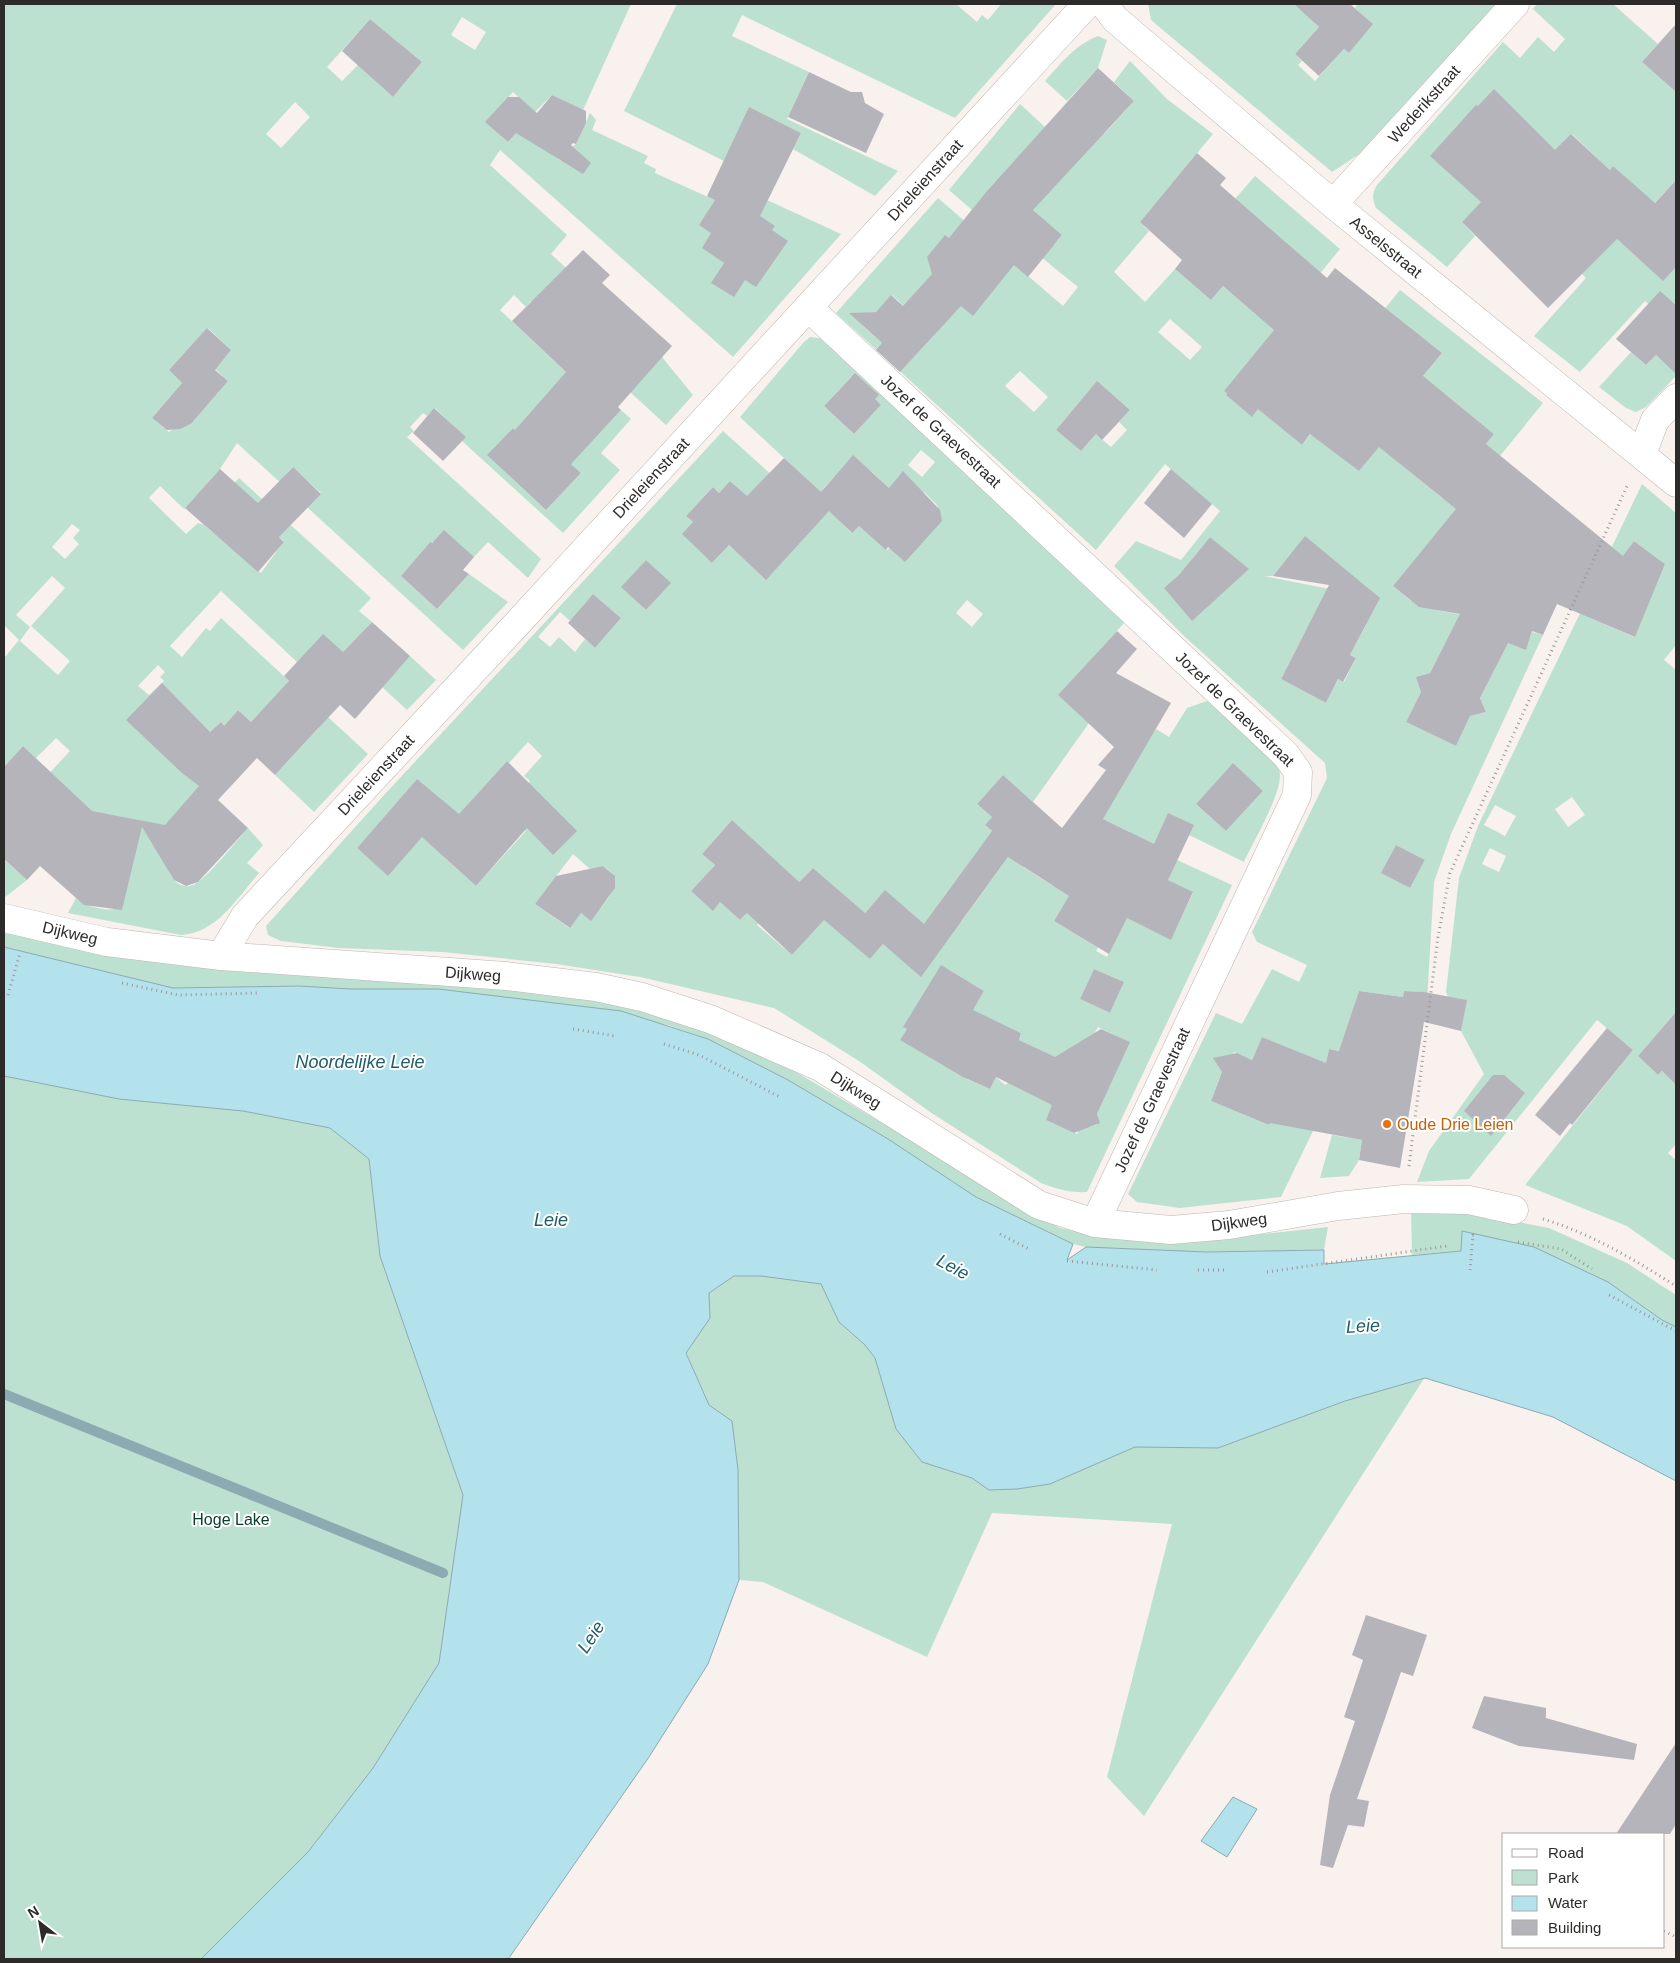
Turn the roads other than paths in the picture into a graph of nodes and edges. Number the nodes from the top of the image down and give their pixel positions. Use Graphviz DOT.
graph roads {
  1 [pos="1087,4"];
  2 [pos="1104,4"];
  3 [pos="1515,4"];
  4 [pos="1333,204"];
  5 [pos="809,308"];
  6 [pos="1676,398"];
  7 [pos="1642,454"];
  8 [pos="1676,483"];
  9 [pos="4,918"];
  10 [pos="221,956"];
  11 [pos="1514,1210"];
  12 [pos="1095,1223"];
  1 -- 5 [label="street, Drieleienstraat"];
  2 -- 4 [label="street, Asselsstraat"];
  3 -- 4 [label="street, Wederikstraat"];
  4 -- 7 [label="street, Asselsstraat"];
  5 -- 10 [label="street, Drieleienstraat"];
  5 -- 12 [label="street, Jozef de Graevestraat"];
  6 -- 7 [label="street"];
  7 -- 8 [label="street, Asselsstraat"];
  9 -- 10 [label="street, Dijkweg"];
  10 -- 12 [label="street, Dijkweg"];
  11 -- 12 [label="street, Dijkweg"];
}
